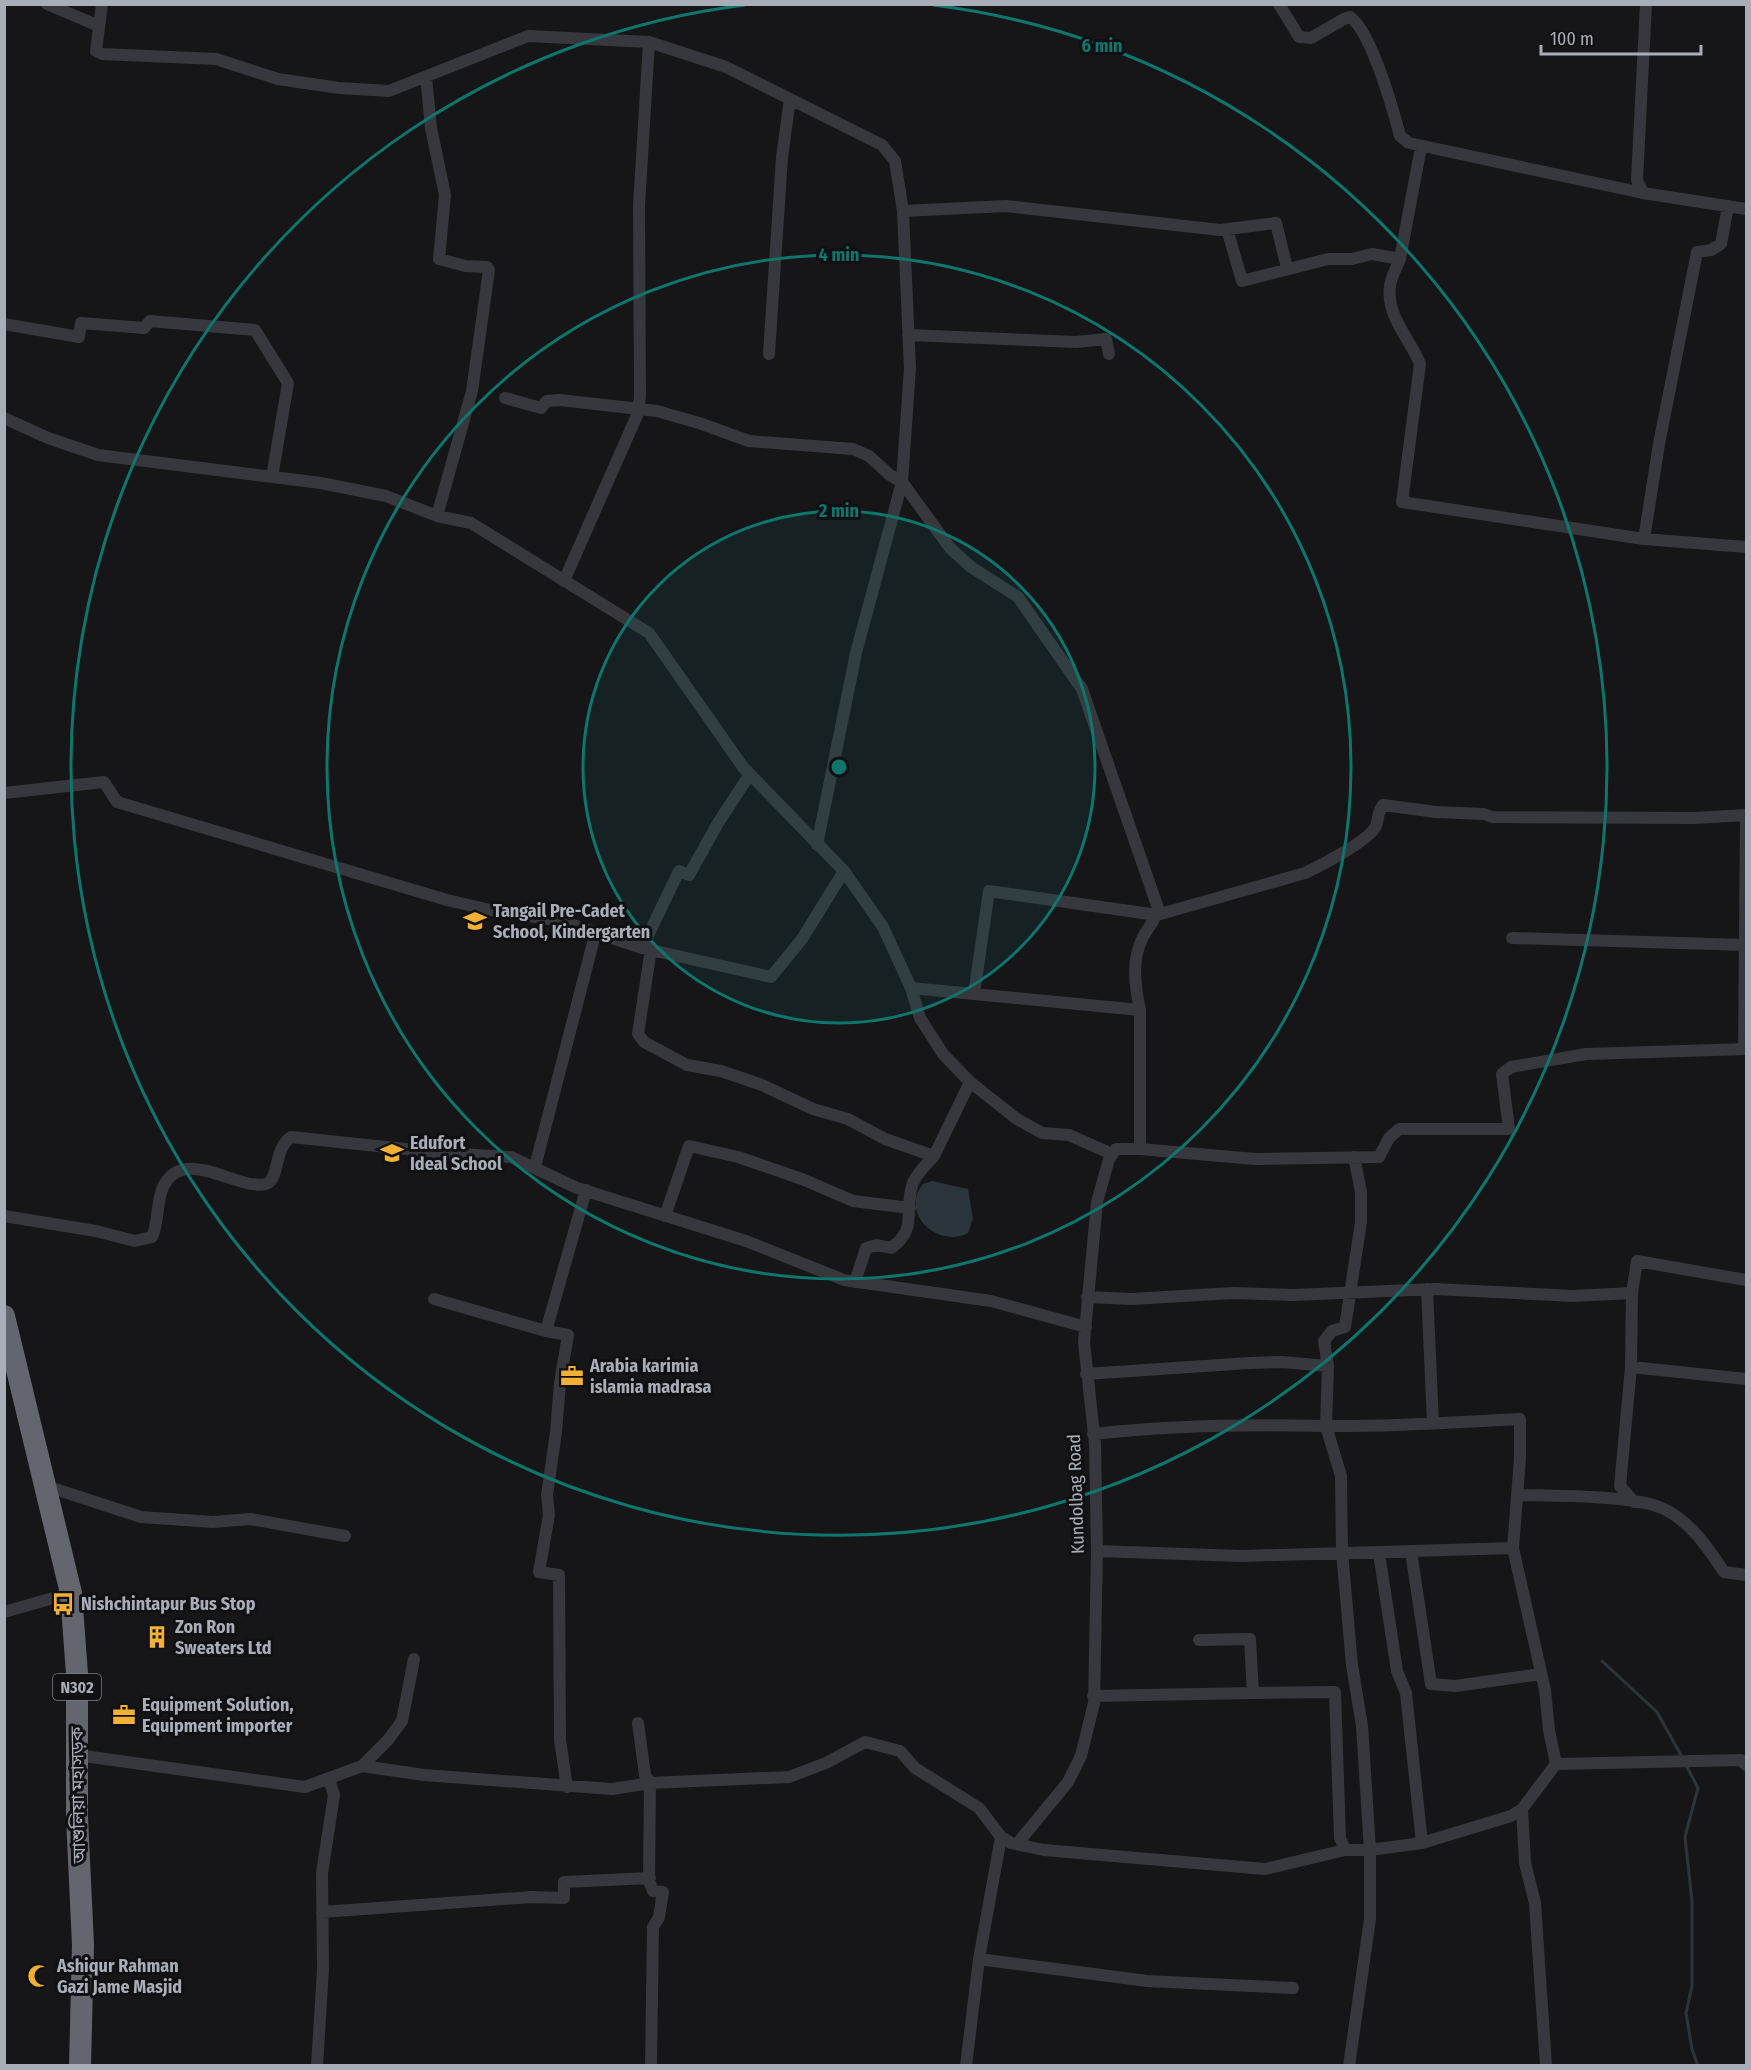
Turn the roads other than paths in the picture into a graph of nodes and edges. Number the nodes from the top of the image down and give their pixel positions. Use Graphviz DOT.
graph roads {
  1 [pos="47,4"];
  2 [pos="102,4"];
  3 [pos="1279,4"];
  4 [pos="1646,4"];
  5 [pos="99,26"];
  6 [pos="649,42"];
  7 [pos="426,77"];
  8 [pos="790,99"];
  9 [pos="1421,147"];
  10 [pos="1643,193"];
  11 [pos="1728,206"];
  12 [pos="1746,209"];
  13 [pos="903,211"];
  14 [pos="1227,229"];
  15 [pos="1400,259"];
  16 [pos="1287,268"];
  17 [pos="4,324"];
  18 [pos="908,335"];
  19 [pos="769,354"];
  20 [pos="1109,354"];
  21 [pos="505,398"];
  22 [pos="638,410"];
  23 [pos="4,418"];
  24 [pos="272,477"];
  25 [pos="902,482"];
  26 [pos="437,516"];
  27 [pos="1644,539"];
  28 [pos="1746,547"];
  29 [pos="564,581"];
  30 [pos="750,774"];
  31 [pos="4,793"];
  32 [pos="817,845"];
  33 [pos="844,872"];
  34 [pos="1156,915"];
  35 [pos="596,931"];
  36 [pos="1512,939"];
  37 [pos="1745,945"];
  38 [pos="646,949"];
  39 [pos="911,988"];
  40 [pos="974,994"];
  41 [pos="1140,1010"];
  42 [pos="1745,1049"];
  43 [pos="970,1082"];
  44 [pos="1140,1149"];
  45 [pos="1112,1154"];
  46 [pos="934,1156"];
  47 [pos="1354,1157"];
  48 [pos="535,1167"];
  49 [pos="586,1190"];
  50 [pos="910,1208"];
  51 [pos="4,1216"];
  52 [pos="665,1216"];
  53 [pos="1746,1280"];
  54 [pos="855,1282"];
  55 [pos="1427,1289"];
  56 [pos="1348,1292"];
  57 [pos="1632,1293"];
  58 [pos="1087,1297"];
  59 [pos="434,1299"];
  60 [pos="4,1316"];
  61 [pos="1086,1327"];
  62 [pos="546,1331"];
  63 [pos="1328,1366"];
  64 [pos="1631,1367"];
  65 [pos="1086,1374"];
  66 [pos="1746,1379"];
  67 [pos="1433,1423"];
  68 [pos="1326,1426"];
  69 [pos="1093,1434"];
  70 [pos="46,1486"];
  71 [pos="1518,1495"];
  72 [pos="1634,1502"];
  73 [pos="345,1536"];
  74 [pos="1513,1548"];
  75 [pos="1097,1551"];
  76 [pos="1342,1552"];
  77 [pos="1411,1552"];
  78 [pos="1379,1553"];
  79 [pos="1746,1575"];
  80 [pos="71,1593"];
  81 [pos="4,1612"];
  82 [pos="1199,1640"];
  83 [pos="414,1659"];
  84 [pos="1541,1674"];
  85 [pos="1253,1693"];
  86 [pos="1093,1696"];
  87 [pos="638,1723"];
  88 [pos="76,1755"];
  89 [pos="1556,1764"];
  90 [pos="1746,1765"];
  91 [pos="362,1766"];
  92 [pos="329,1779"];
  93 [pos="650,1784"];
  94 [pos="567,1787"];
  95 [pos="1522,1809"];
  96 [pos="1001,1837"];
  97 [pos="1422,1843"];
  98 [pos="1017,1844"];
  99 [pos="1370,1850"];
  100 [pos="1345,1851"];
  101 [pos="650,1878"];
  102 [pos="322,1912"];
  103 [pos="979,1959"];
  104 [pos="1293,1988"];
  105 [pos="80,2066"];
  106 [pos="317,2066"];
  107 [pos="651,2066"];
  108 [pos="966,2066"];
  109 [pos="1349,2066"];
  110 [pos="1546,2066"];
  1 -- 5 [label="street"];
  2 -- 5 [label="street"];
  3 -- 9 [label="street"];
  4 -- 10 [label="street"];
  5 -- 7 [label="street"];
  6 -- 7 [label="street"];
  6 -- 8 [label="street"];
  6 -- 22 [label="street"];
  7 -- 26 [label="street"];
  8 -- 13 [label="street"];
  8 -- 19 [label="street"];
  9 -- 10 [label="street"];
  9 -- 15 [label="street"];
  10 -- 11 [label="street"];
  11 -- 12 [label="street"];
  11 -- 27 [label="street"];
  13 -- 14 [label="street"];
  13 -- 18 [label="street"];
  14 -- 16 [label="street"];
  14 -- 16 [label="street"];
  15 -- 16 [label="street"];
  15 -- 27 [label="street"];
  17 -- 24 [label="street"];
  18 -- 20 [label="street"];
  18 -- 25 [label="street"];
  21 -- 22 [label="street"];
  22 -- 25 [label="street"];
  22 -- 29 [label="street"];
  23 -- 24 [label="street"];
  24 -- 26 [label="street"];
  25 -- 32 [label="street"];
  25 -- 34 [label="street"];
  26 -- 29 [label="street"];
  27 -- 28 [label="street"];
  29 -- 30 [label="street"];
  30 -- 32 [label="street"];
  30 -- 38 [label="street"];
  31 -- 35 [label="street"];
  32 -- 33 [label="street"];
  33 -- 38 [label="street"];
  33 -- 39 [label="street"];
  34 -- 37 [label="street"];
  34 -- 40 [label="street"];
  34 -- 41 [label="street"];
  35 -- 38 [label="street"];
  35 -- 48 [label="street"];
  36 -- 37 [label="street"];
  37 -- 42 [label="street"];
  38 -- 46 [label="street"];
  39 -- 40 [label="street"];
  39 -- 43 [label="street"];
  40 -- 41 [label="street"];
  41 -- 44 [label="street"];
  42 -- 47 [label="street"];
  43 -- 45 [label="street"];
  43 -- 46 [label="street"];
  44 -- 45 [label="street"];
  44 -- 47 [label="street"];
  45 -- 58 [label="street, Kundolbag Road"];
  46 -- 50 [label="street"];
  47 -- 56 [label="street"];
  48 -- 49 [label="street"];
  48 -- 51 [label="street"];
  49 -- 52 [label="street"];
  49 -- 62 [label="street"];
  50 -- 52 [label="street"];
  50 -- 54 [label="street"];
  52 -- 54 [label="street"];
  53 -- 57 [label="street"];
  54 -- 61 [label="street"];
  55 -- 56 [label="street"];
  55 -- 57 [label="street"];
  55 -- 67 [label="street"];
  56 -- 58 [label="street"];
  56 -- 63 [label="street"];
  57 -- 64 [label="street"];
  58 -- 61 [label="street, Kundolbag Road"];
  59 -- 62 [label="street"];
  60 -- 70 [label="highway, আশুলিয়া মহাসড়ক / N302"];
  61 -- 65 [label="street, Kundolbag Road"];
  62 -- 94 [label="street"];
  63 -- 65 [label="street"];
  63 -- 68 [label="street"];
  64 -- 66 [label="street"];
  64 -- 72 [label="street"];
  65 -- 69 [label="street, Kundolbag Road"];
  67 -- 68 [label="street"];
  67 -- 71 [label="street"];
  68 -- 69 [label="street"];
  68 -- 76 [label="street"];
  69 -- 75 [label="street, Kundolbag Road"];
  70 -- 73 [label="street"];
  70 -- 80 [label="highway, আশুলিয়া মহাসড়ক / N302"];
  71 -- 72 [label="street"];
  71 -- 74 [label="street"];
  72 -- 79 [label="street"];
  74 -- 77 [label="street"];
  74 -- 84 [label="street"];
  75 -- 76 [label="street"];
  75 -- 86 [label="street, Kundolbag Road"];
  76 -- 78 [label="street"];
  76 -- 99 [label="street"];
  77 -- 78 [label="street"];
  77 -- 84 [label="street"];
  78 -- 97 [label="street"];
  80 -- 81 [label="street"];
  80 -- 88 [label="highway, আশুলিয়া মহাসড়ক / N302"];
  82 -- 85 [label="street"];
  83 -- 91 [label="street"];
  84 -- 89 [label="street"];
  85 -- 86 [label="street"];
  85 -- 100 [label="street"];
  86 -- 98 [label="street, Kundolbag Road"];
  87 -- 93 [label="street"];
  88 -- 92 [label="street"];
  88 -- 105 [label="highway, আশুলিয়া মহাসড়ক / N302"];
  89 -- 90 [label="street"];
  89 -- 95 [label="street"];
  91 -- 92 [label="street"];
  91 -- 94 [label="street"];
  92 -- 102 [label="street"];
  93 -- 94 [label="street"];
  93 -- 96 [label="street"];
  93 -- 101 [label="street"];
  95 -- 97 [label="street"];
  95 -- 110 [label="street"];
  96 -- 98 [label="street"];
  96 -- 103 [label="street"];
  97 -- 99 [label="street"];
  98 -- 100 [label="street"];
  99 -- 100 [label="street"];
  99 -- 109 [label="street"];
  101 -- 102 [label="street"];
  101 -- 107 [label="street"];
  102 -- 106 [label="street"];
  103 -- 104 [label="street"];
  103 -- 108 [label="street"];
}
